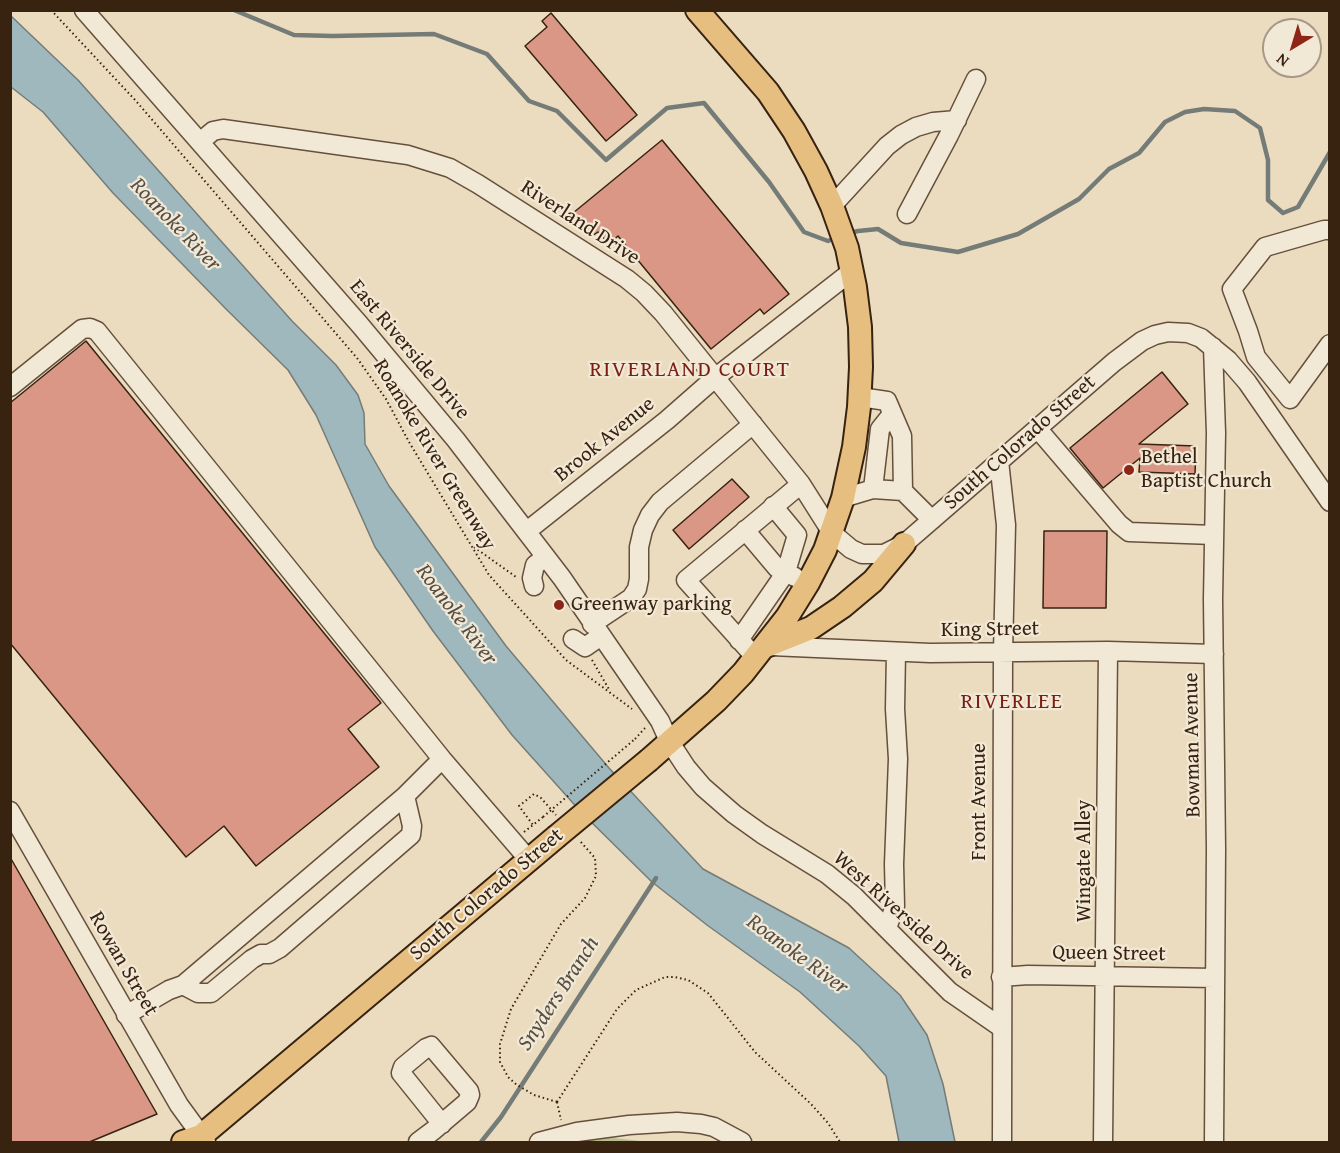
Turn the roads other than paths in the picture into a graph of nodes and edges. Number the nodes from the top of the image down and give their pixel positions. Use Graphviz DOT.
graph roads {
  1 [pos="84,10"];
  2 [pos="697,10"];
  3 [pos="976,79"];
  4 [pos="957,120"];
  5 [pos="200,142"];
  6 [pos="907,214"];
  7 [pos="836,215"];
  8 [pos="1329,230"];
  9 [pos="852,271"];
  10 [pos="1329,344"];
  11 [pos="1213,347"];
  12 [pos="1256,357"];
  13 [pos="1232,364"];
  14 [pos="716,377"];
  15 [pos="10,387"];
  16 [pos="860,397"];
  17 [pos="892,414"];
  18 [pos="753,424"];
  19 [pos="1037,428"];
  20 [pos="999,461"];
  21 [pos="801,484"];
  22 [pos="873,489"];
  23 [pos="903,491"];
  24 [pos="843,498"];
  25 [pos="1329,502"];
  26 [pos="773,506"];
  27 [pos="932,520"];
  28 [pos="745,530"];
  29 [pos="527,531"];
  30 [pos="832,533"];
  31 [pos="1214,535"];
  32 [pos="903,544"];
  33 [pos="546,557"];
  34 [pos="786,572"];
  35 [pos="533,582"];
  36 [pos="808,583"];
  37 [pos="596,630"];
  38 [pos="739,640"];
  39 [pos="579,643"];
  40 [pos="1108,651"];
  41 [pos="761,652"];
  42 [pos="896,652"];
  43 [pos="1003,652"];
  44 [pos="1214,654"];
  45 [pos="669,741"];
  46 [pos="442,759"];
  47 [pos="405,796"];
  48 [pos="10,811"];
  49 [pos="529,860"];
  50 [pos="887,928"];
  51 [pos="1105,976"];
  52 [pos="1001,977"];
  53 [pos="1215,978"];
  54 [pos="183,985"];
  55 [pos="126,1015"];
  56 [pos="1002,1028"];
  57 [pos="442,1124"];
  58 [pos="197,1141"];
  59 [pos="418,1143"];
  60 [pos="539,1143"];
  61 [pos="742,1143"];
  62 [pos="1002,1143"];
  63 [pos="1103,1143"];
  64 [pos="1214,1143"];
  1 -- 5 [label="street, East Riverside Drive"];
  2 -- 7 [label="main road"];
  3 -- 4 [label="street"];
  4 -- 6 [label="street"];
  4 -- 7 [label="street"];
  5 -- 14 [label="street, Riverland Drive"];
  5 -- 29 [label="street, East Riverside Drive"];
  7 -- 9 [label="main road"];
  8 -- 12 [label="street"];
  9 -- 14 [label="street, Brook Avenue"];
  9 -- 16 [label="main road"];
  10 -- 12 [label="street"];
  11 -- 13 [label="street, South Colorado Street"];
  11 -- 19 [label="street, South Colorado Street"];
  11 -- 31 [label="street, Bowman Avenue"];
  12 -- 13 [label="street"];
  13 -- 25 [label="street, South Colorado Street"];
  14 -- 18 [label="street, Riverland Drive"];
  14 -- 29 [label="street, Brook Avenue"];
  15 -- 46 [label="street"];
  16 -- 17 [label="street"];
  16 -- 24 [label="main road"];
  17 -- 22 [label="street"];
  17 -- 23 [label="street"];
  18 -- 21 [label="street, Riverland Drive"];
  18 -- 37 [label="street"];
  19 -- 20 [label="street, South Colorado Street"];
  19 -- 31 [label="street"];
  20 -- 27 [label="street, South Colorado Street"];
  20 -- 43 [label="street, Front Avenue"];
  21 -- 26 [label="street"];
  21 -- 30 [label="street, Riverland Drive"];
  22 -- 23 [label="street"];
  22 -- 24 [label="street"];
  23 -- 27 [label="street"];
  24 -- 30 [label="main road"];
  26 -- 28 [label="street"];
  26 -- 34 [label="street"];
  27 -- 32 [label="street, South Colorado Street"];
  28 -- 34 [label="street"];
  28 -- 38 [label="street"];
  29 -- 33 [label="street, East Riverside Drive"];
  30 -- 32 [label="street, South Colorado Street"];
  30 -- 36 [label="main road, South Colorado Street"];
  31 -- 44 [label="street, Bowman Avenue"];
  32 -- 41 [label="main road"];
  33 -- 35 [label="street"];
  33 -- 37 [label="street, East Riverside Drive"];
  34 -- 36 [label="street"];
  34 -- 38 [label="street"];
  36 -- 41 [label="main road, South Colorado Street"];
  37 -- 39 [label="street"];
  37 -- 45 [label="street, East Riverside Drive"];
  38 -- 41 [label="street"];
  40 -- 43 [label="street, King Street"];
  40 -- 44 [label="street, King Street"];
  40 -- 51 [label="street, Wingate Alley"];
  41 -- 42 [label="street, King Street"];
  41 -- 45 [label="main road, South Colorado Street"];
  42 -- 43 [label="street, King Street"];
  42 -- 50 [label="street"];
  43 -- 52 [label="street, Front Avenue"];
  44 -- 53 [label="street, Bowman Avenue"];
  45 -- 49 [label="main road, South Colorado Street, bridge"];
  45 -- 50 [label="street, West Riverside Drive"];
  46 -- 47 [label="street"];
  46 -- 49 [label="street"];
  47 -- 54 [label="street"];
  47 -- 54 [label="street"];
  48 -- 55 [label="street, Rowan Street"];
  49 -- 58 [label="main road, South Colorado Street"];
  50 -- 56 [label="street, West Riverside Drive"];
  51 -- 52 [label="street, Queen Street"];
  51 -- 53 [label="street, Queen Street"];
  51 -- 63 [label="street, Wingate Alley"];
  52 -- 56 [label="street, Front Avenue"];
  53 -- 64 [label="street, Bowman Avenue"];
  54 -- 55 [label="street"];
  55 -- 58 [label="street, Rowan Street"];
  56 -- 62 [label="street, Front Avenue"];
  57 -- 59 [label="street"];
  60 -- 61 [label="street"];
}
